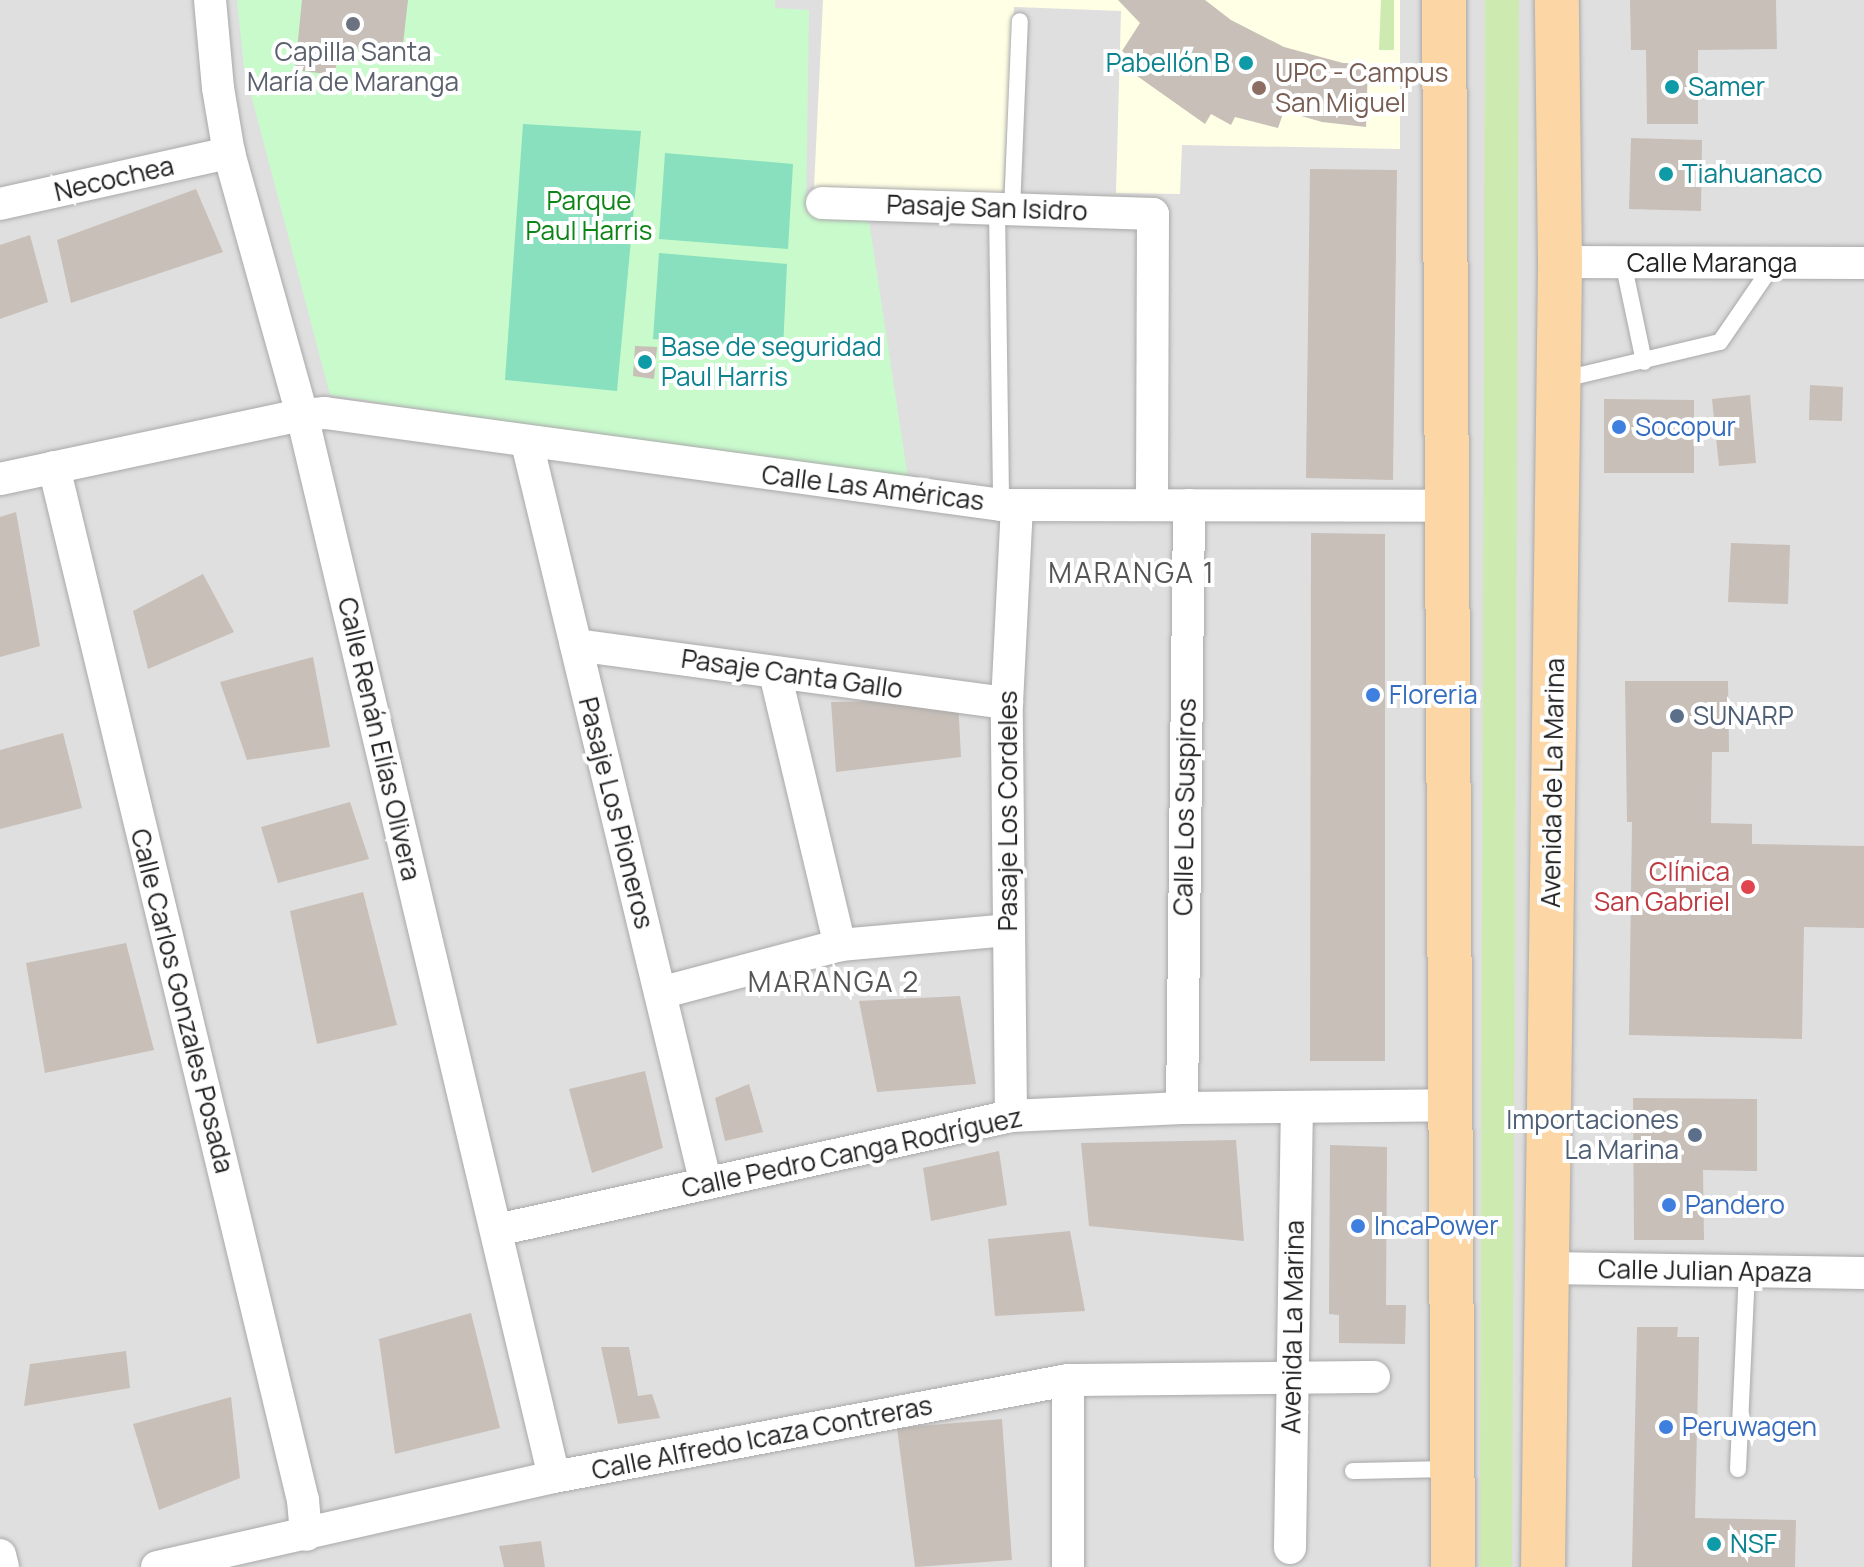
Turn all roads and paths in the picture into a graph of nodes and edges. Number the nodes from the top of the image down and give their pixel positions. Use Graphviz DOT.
graph roads {
  1 [pos="210,0"];
  2 [pos="1414,0"];
  3 [pos="1444,0"];
  4 [pos="1557,0"];
  5 [pos="1020,21"];
  6 [pos="1445,70"];
  7 [pos="229,153"];
  8 [pos="822,203"];
  9 [pos="0,204"];
  10 [pos="1005,209"];
  11 [pos="1560,262"];
  12 [pos="1623,262"];
  13 [pos="1774,263"];
  14 [pos="1864,263"];
  15 [pos="1644,362"];
  16 [pos="1558,381"];
  17 [pos="302,415"];
  18 [pos="527,443"];
  19 [pos="54,467"];
  20 [pos="0,479"];
  21 [pos="1009,505"];
  22 [pos="1152,505"];
  23 [pos="1189,505"];
  24 [pos="1449,506"];
  25 [pos="576,645"];
  26 [pos="775,673"];
  27 [pos="1007,703"];
  28 [pos="1007,930"];
  29 [pos="840,945"];
  30 [pos="660,993"];
  31 [pos="1451,1105"];
  32 [pos="1297,1107"];
  33 [pos="1182,1108"];
  34 [pos="1011,1116"];
  35 [pos="706,1184"];
  36 [pos="497,1230"];
  37 [pos="1547,1268"];
  38 [pos="1747,1271"];
  39 [pos="1864,1273"];
  40 [pos="1293,1375"];
  41 [pos="1374,1377"];
  42 [pos="1068,1380"];
  43 [pos="1453,1469"];
  44 [pos="1738,1469"];
  45 [pos="1353,1471"];
  46 [pos="554,1477"];
  47 [pos="306,1535"];
  48 [pos="1290,1548"];
  49 [pos="0,1555"];
  50 [pos="3,1567"];
  51 [pos="157,1567"];
  52 [pos="1068,1567"];
  53 [pos="1453,1567"];
  54 [pos="1543,1567"];
  1 -- 7 [label="street, Calle Renán Elías Olivera"];
  2 -- 6 [label="main road"];
  3 -- 6 [label="main road"];
  4 -- 11 [label="main road, Avenida de La Marina"];
  5 -- 10 [label="lane, Pasaje Los Cordeles"];
  6 -- 24 [label="main road"];
  7 -- 9 [label="street, Necochea"];
  7 -- 17 [label="street, Calle Renán Elías Olivera"];
  8 -- 10 [label="street, Pasaje San Isidro"];
  10 -- 21 [label="lane, Pasaje Los Cordeles"];
  10 -- 22 [label="street, Pasaje San Isidro"];
  11 -- 12 [label="street, Calle Maranga"];
  11 -- 16 [label="main road, Avenida de La Marina"];
  12 -- 13 [label="street, Calle Maranga"];
  12 -- 15 [label="lane"];
  13 -- 14 [label="street, Calle Maranga"];
  13 -- 15 [label="lane"];
  15 -- 16 [label="lane"];
  16 -- 37 [label="main road, Avenida de La Marina"];
  17 -- 18 [label="street, Calle Las Américas"];
  17 -- 19 [label="street, Calle Las Américas"];
  17 -- 36 [label="street, Calle Renán Elías Olivera"];
  18 -- 21 [label="street, Calle Las Américas"];
  18 -- 25 [label="street, Pasaje Los Pioneros"];
  19 -- 20 [label="street, Calle Las Américas"];
  19 -- 47 [label="street, Calle Carlos Gonzales Posada"];
  21 -- 22 [label="street, Calle Las Américas"];
  21 -- 27 [label="street, Pasaje Los Cordeles"];
  22 -- 23 [label="street, Calle Las Américas"];
  23 -- 24 [label="street, Calle Las Américas"];
  23 -- 33 [label="street, Calle Los Suspiros"];
  24 -- 31 [label="main road"];
  25 -- 26 [label="street, Pasaje Canta Gallo"];
  25 -- 30 [label="street, Pasaje Los Pioneros"];
  26 -- 27 [label="street, Pasaje Canta Gallo"];
  26 -- 29 [label="street"];
  27 -- 28 [label="street, Pasaje Los Cordeles"];
  28 -- 29 [label="street"];
  28 -- 34 [label="street, Pasaje Los Cordeles"];
  29 -- 30 [label="street"];
  30 -- 35 [label="street, Pasaje Los Pioneros"];
  31 -- 32 [label="street, Calle Pedro Canga Rodríguez"];
  31 -- 43 [label="main road"];
  32 -- 33 [label="street, Calle Pedro Canga Rodríguez"];
  32 -- 40 [label="street, Avenida La Marina"];
  33 -- 34 [label="street, Calle Pedro Canga Rodríguez"];
  34 -- 35 [label="street, Calle Pedro Canga Rodríguez"];
  35 -- 36 [label="street, Calle Pedro Canga Rodríguez"];
  36 -- 46 [label="street, Calle Renán Elías Olivera"];
  37 -- 38 [label="street, Calle Julian Apaza"];
  37 -- 54 [label="main road, Avenida de La Marina"];
  38 -- 39 [label="street, Calle Julian Apaza"];
  38 -- 44 [label="lane"];
  40 -- 41 [label="street, Calle Alfredo Icaza Contreras"];
  40 -- 42 [label="street, Calle Alfredo Icaza Contreras"];
  40 -- 48 [label="street, Avenida La Marina"];
  42 -- 46 [label="street, Calle Alfredo Icaza Contreras"];
  42 -- 52 [label="street"];
  43 -- 45 [label="lane"];
  43 -- 53 [label="main road"];
  46 -- 47 [label="street, Calle Alfredo Icaza Contreras"];
  47 -- 51 [label="street, Calle Alfredo Icaza Contreras"];
  49 -- 50 [label="street"];
}
